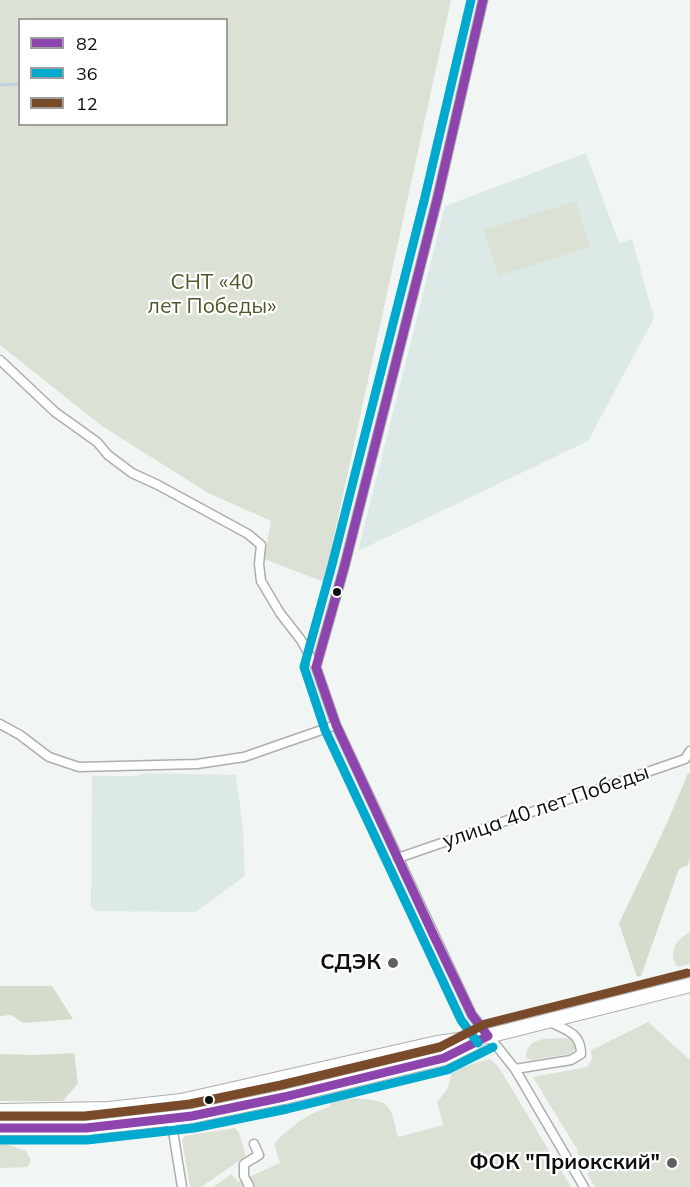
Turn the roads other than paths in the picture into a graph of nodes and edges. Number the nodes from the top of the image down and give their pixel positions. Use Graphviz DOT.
graph roads {
  1 [pos="483,0"];
  2 [pos="0,360"];
  3 [pos="315,667"];
  4 [pos="0,724"];
  5 [pos="336,725"];
  6 [pos="690,751"];
  7 [pos="398,858"];
  8 [pos="690,985"];
  9 [pos="548,1020"];
  10 [pos="488,1036"];
  11 [pos="514,1069"];
  12 [pos="0,1111"];
  13 [pos="171,1119"];
  14 [pos="0,1128"];
  15 [pos="254,1144"];
  16 [pos="246,1181"];
  17 [pos="182,1187"];
  18 [pos="584,1187"];
  1 -- 3 [label="street"];
  2 -- 3 [label="street"];
  3 -- 5 [label="street"];
  4 -- 5 [label="street"];
  5 -- 7 [label="street"];
  6 -- 7 [label="street, улица 40 лет Победы"];
  7 -- 10 [label="street"];
  8 -- 9 [label="main road"];
  9 -- 10 [label="main road"];
  9 -- 11 [label="street"];
  10 -- 11 [label="street"];
  10 -- 12 [label="main road"];
  10 -- 13 [label="main road"];
  11 -- 18 [label="street"];
  13 -- 14 [label="main road"];
  13 -- 17 [label="street"];
  15 -- 16 [label="street"];
}
